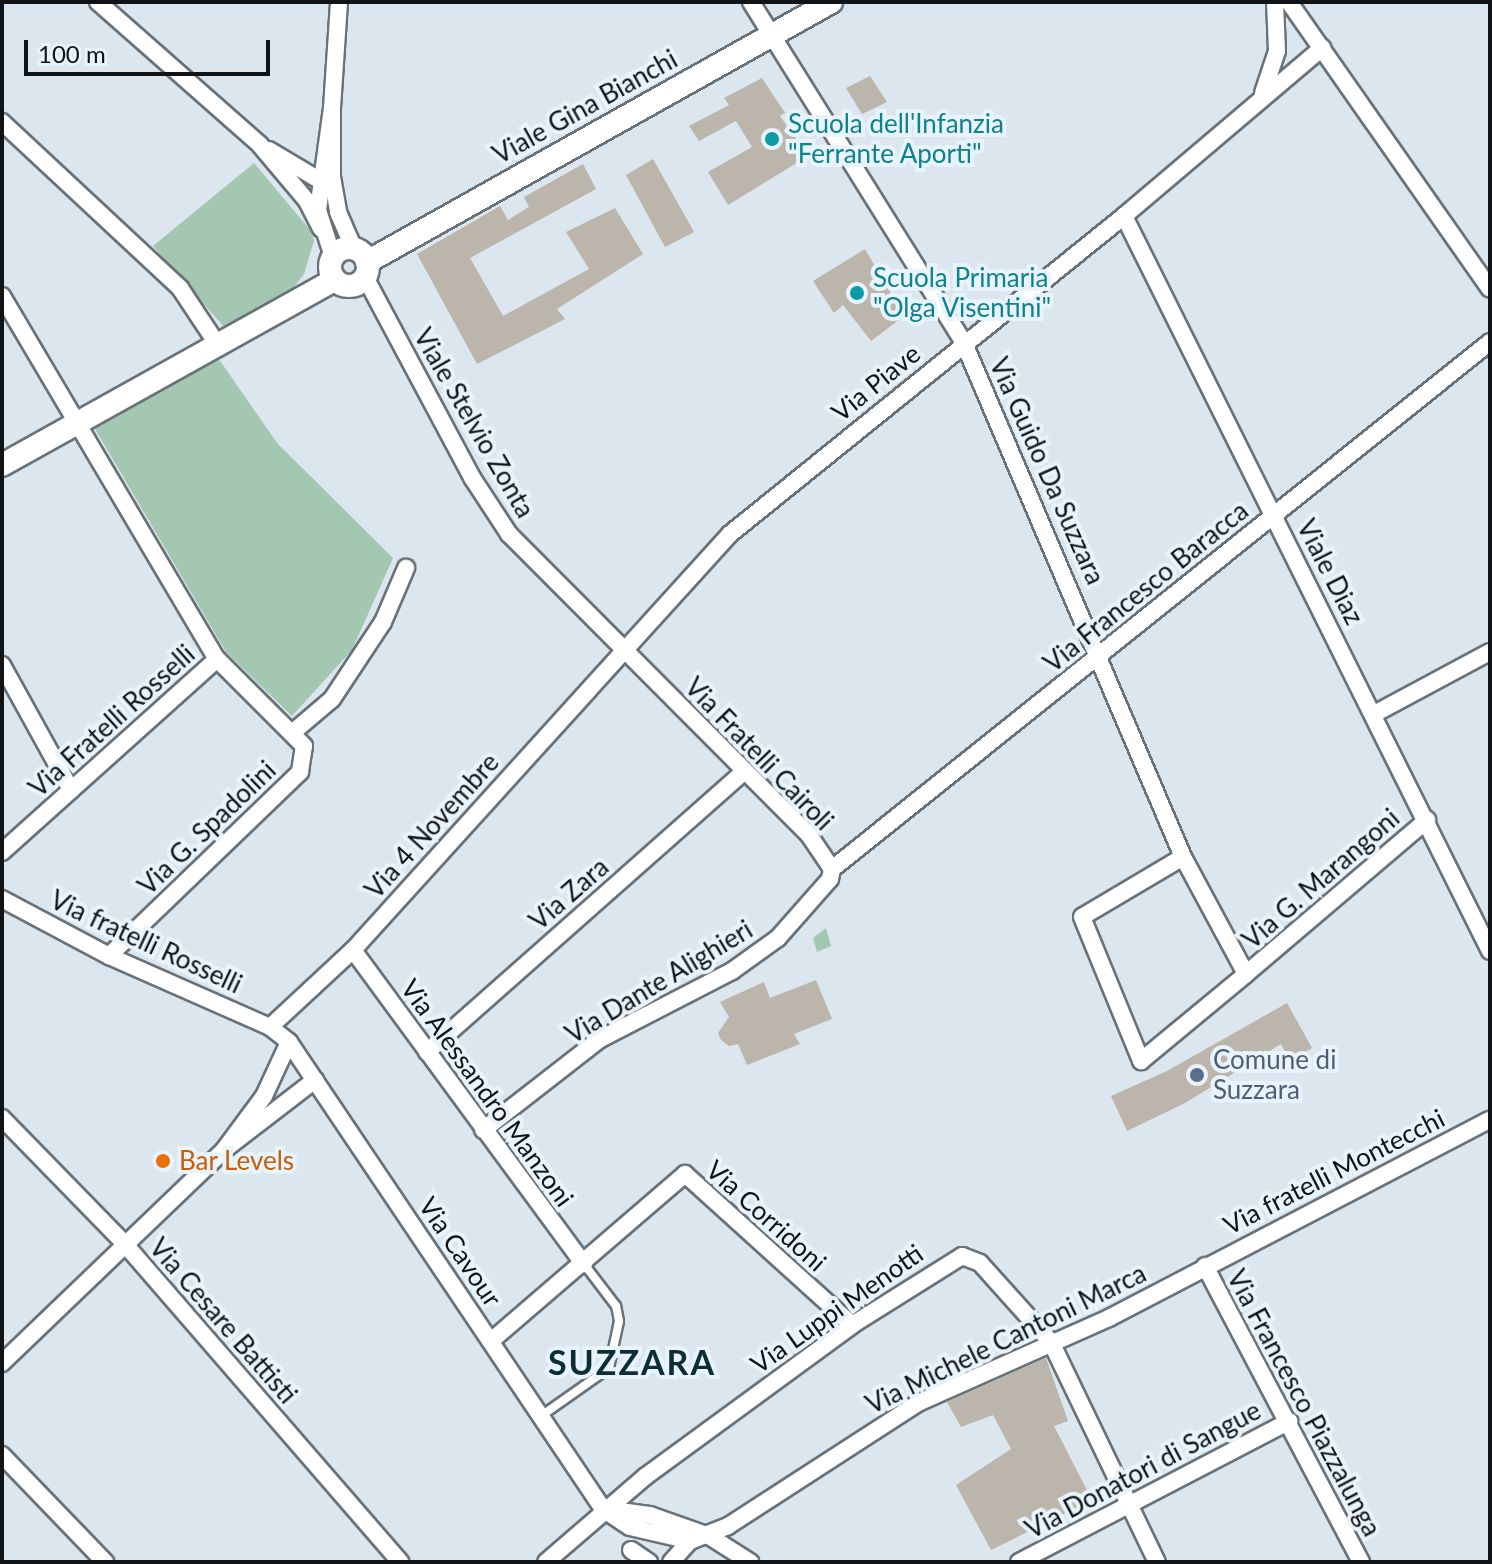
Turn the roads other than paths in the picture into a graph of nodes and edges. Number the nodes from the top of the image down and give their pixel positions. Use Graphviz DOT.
graph roads {
  1 [pos="98,2"];
  2 [pos="339,2"];
  3 [pos="751,2"];
  4 [pos="831,2"];
  5 [pos="1275,2"];
  6 [pos="1289,2"];
  7 [pos="772,34"];
  8 [pos="1322,48"];
  9 [pos="1261,98"];
  10 [pos="332,108"];
  11 [pos="2,122"];
  12 [pos="260,145"];
  13 [pos="319,177"];
  14 [pos="338,212"];
  15 [pos="1124,216"];
  16 [pos="321,229"];
  17 [pos="355,261"];
  18 [pos="1490,289"];
  19 [pos="2,296"];
  20 [pos="1490,342"];
  21 [pos="964,343"];
  22 [pos="219,347"];
  23 [pos="77,423"];
  24 [pos="2,465"];
  25 [pos="1273,513"];
  26 [pos="406,568"];
  27 [pos="623,650"];
  28 [pos="1490,652"];
  29 [pos="1102,656"];
  30 [pos="217,659"];
  31 [pos="2,665"];
  32 [pos="1376,713"];
  33 [pos="292,733"];
  34 [pos="744,772"];
  35 [pos="71,790"];
  36 [pos="1427,820"];
  37 [pos="2,852"];
  38 [pos="1183,857"];
  39 [pos="832,869"];
  40 [pos="814,897"];
  41 [pos="2,899"];
  42 [pos="353,950"];
  43 [pos="1490,951"];
  44 [pos="109,956"];
  45 [pos="1246,974"];
  46 [pos="270,1027"];
  47 [pos="289,1042"];
  48 [pos="427,1052"];
  49 [pos="315,1080"];
  50 [pos="2,1118"];
  51 [pos="1489,1120"];
  52 [pos="483,1130"];
  53 [pos="224,1150"];
  54 [pos="124,1243"];
  55 [pos="584,1264"];
  56 [pos="1205,1266"];
  57 [pos="852,1325"];
  58 [pos="491,1341"];
  59 [pos="1051,1342"];
  60 [pos="2,1363"];
  61 [pos="541,1416"];
  62 [pos="1290,1421"];
  63 [pos="2,1455"];
  64 [pos="1129,1506"];
  65 [pos="603,1509"];
  66 [pos="709,1536"];
  67 [pos="690,1541"];
  68 [pos="631,1550"];
  69 [pos="105,1562"];
  70 [pos="400,1562"];
  71 [pos="546,1562"];
  72 [pos="649,1562"];
  73 [pos="671,1562"];
  74 [pos="750,1562"];
  75 [pos="1019,1562"];
  76 [pos="1157,1562"];
  77 [pos="1361,1562"];
  1 -- 12 [label="street"];
  2 -- 10 [label="street, Viale Stelvio Zonta"];
  3 -- 7 [label="street, Via Guido Da Suzzara"];
  4 -- 7 [label="street, Viale Gina Bianchi"];
  5 -- 9 [label="street"];
  6 -- 8 [label="street"];
  7 -- 17 [label="street, Viale Gina Bianchi"];
  7 -- 21 [label="street, Via Guido Da Suzzara"];
  8 -- 9 [label="street, Via Piave"];
  8 -- 18 [label="street"];
  9 -- 15 [label="street, Via Piave"];
  10 -- 13 [label="street, Viale Stelvio Zonta"];
  10 -- 14 [label="street, Viale Stelvio Zonta"];
  11 -- 22 [label="street"];
  12 -- 13 [label="street"];
  12 -- 16 [label="street"];
  13 -- 14 [label="street"];
  13 -- 16 [label="street, Viale Stelvio Zonta"];
  14 -- 17 [label="street, Viale Stelvio Zonta"];
  15 -- 21 [label="street, Via Piave"];
  15 -- 25 [label="street, Viale Diaz"];
  16 -- 17 [label="street, Viale Stelvio Zonta"];
  17 -- 22 [label="street"];
  17 -- 27 [label="street, Viale Stelvio Zonta"];
  19 -- 23 [label="street, Via G. Spadolini"];
  20 -- 25 [label="street, Via Francesco Baracca"];
  21 -- 27 [label="street, Via Piave"];
  21 -- 29 [label="street, Via Guido Da Suzzara"];
  22 -- 23 [label="street"];
  23 -- 24 [label="street"];
  23 -- 30 [label="street, Via G. Spadolini"];
  25 -- 29 [label="street, Via Francesco Baracca"];
  25 -- 32 [label="street, Viale Diaz"];
  26 -- 33 [label="street"];
  27 -- 34 [label="street, Via Fratelli Cairoli"];
  27 -- 42 [label="street, Via 4 Novembre"];
  28 -- 32 [label="street"];
  29 -- 38 [label="street, Via Guido Da Suzzara"];
  29 -- 39 [label="street, Via Francesco Baracca"];
  30 -- 33 [label="street, Via G. Spadolini"];
  30 -- 35 [label="street, Via Fratelli Rosselli"];
  31 -- 35 [label="street"];
  32 -- 36 [label="street, Viale Diaz"];
  33 -- 44 [label="street, Via G. Spadolini"];
  34 -- 39 [label="street, Via Fratelli Cairoli"];
  34 -- 48 [label="street, Via Zara"];
  35 -- 37 [label="street, Via Fratelli Rosselli"];
  36 -- 43 [label="street, Viale Diaz"];
  36 -- 45 [label="street, Via G. Marangoni"];
  38 -- 45 [label="street, Via Guido Da Suzzara"];
  38 -- 45 [label="street, Via G. Marangoni"];
  39 -- 40 [label="street, Via Fratelli Cairoli"];
  40 -- 52 [label="street, Via Dante Alighieri"];
  41 -- 44 [label="street, Via fratelli Rosselli"];
  42 -- 46 [label="street, Via 4 Novembre"];
  42 -- 48 [label="street, Via Alessandro Manzoni"];
  44 -- 46 [label="street, Via fratelli Rosselli"];
  46 -- 47 [label="street, Via Cavour"];
  47 -- 49 [label="street, Via Cavour"];
  47 -- 53 [label="street"];
  48 -- 52 [label="street, Via Alessandro Manzoni"];
  49 -- 53 [label="street"];
  49 -- 58 [label="street, Via Cavour"];
  50 -- 54 [label="street, Via Cesare Battisti"];
  51 -- 56 [label="street, Via fratelli Montecchi"];
  52 -- 55 [label="street, Via Alessandro Manzoni"];
  53 -- 54 [label="street"];
  54 -- 60 [label="street"];
  54 -- 70 [label="street, Via Cesare Battisti"];
  55 -- 57 [label="street, Via Corridoni"];
  55 -- 58 [label="street"];
  55 -- 61 [label="lane"];
  56 -- 59 [label="street, Via Michele Cantoni Marca"];
  56 -- 62 [label="street, Via Francesco Piazzalunga"];
  57 -- 59 [label="street, Via Luppi Menotti"];
  57 -- 65 [label="street, Via Luppi Menotti"];
  58 -- 61 [label="street, Via Cavour"];
  59 -- 64 [label="street"];
  59 -- 66 [label="street, Via Michele Cantoni Marca"];
  61 -- 65 [label="street, Via Cavour"];
  62 -- 64 [label="street, Via Donatori di Sangue"];
  62 -- 77 [label="street, Via Francesco Piazzalunga"];
  63 -- 69 [label="street"];
  64 -- 75 [label="street, Via Donatori di Sangue"];
  64 -- 76 [label="street"];
  65 -- 66 [label="street"];
  65 -- 67 [label="street"];
  65 -- 71 [label="street, Via Luppi Menotti"];
  66 -- 67 [label="street, Via Michele Cantoni Marca"];
  66 -- 74 [label="street"];
  67 -- 73 [label="street"];
  68 -- 72 [label="street"];
}
